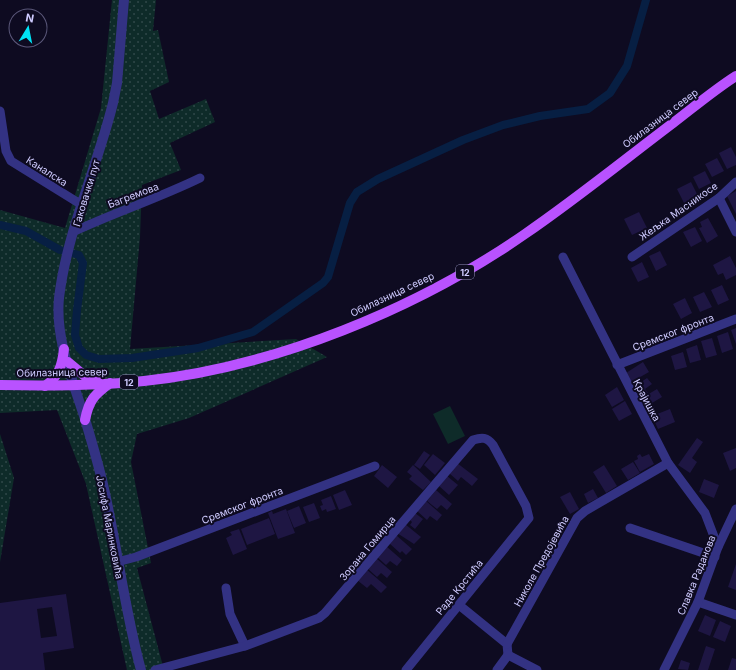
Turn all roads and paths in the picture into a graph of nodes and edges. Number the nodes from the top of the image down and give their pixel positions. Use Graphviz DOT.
graph roads {
  1 [pos="124,0"];
  2 [pos="736,76"];
  3 [pos="0,111"];
  4 [pos="200,178"];
  5 [pos="736,182"];
  6 [pos="719,198"];
  7 [pos="82,205"];
  8 [pos="74,231"];
  9 [pos="736,232"];
  10 [pos="563,257"];
  11 [pos="632,257"];
  12 [pos="736,319"];
  13 [pos="64,349"];
  14 [pos="68,362"];
  15 [pos="617,366"];
  16 [pos="110,383"];
  17 [pos="0,385"];
  18 [pos="74,385"];
  19 [pos="44,386"];
  20 [pos="85,420"];
  21 [pos="668,463"];
  22 [pos="375,466"];
  23 [pos="736,509"];
  24 [pos="529,518"];
  25 [pos="630,528"];
  26 [pos="718,547"];
  27 [pos="715,557"];
  28 [pos="117,562"];
  29 [pos="226,588"];
  30 [pos="698,602"];
  31 [pos="459,605"];
  32 [pos="736,615"];
  33 [pos="507,644"];
  34 [pos="245,646"];
  35 [pos="508,655"];
  36 [pos="141,670"];
  37 [pos="155,670"];
  38 [pos="406,670"];
  39 [pos="497,670"];
  40 [pos="537,670"];
  41 [pos="664,670"];
  1 -- 7 [label="street, Гаковачки пут"];
  2 -- 16 [label="main road, Обилазница север / 12"];
  3 -- 7 [label="street, Каналска"];
  4 -- 8 [label="street, Багремова"];
  5 -- 6 [label="street, Жељка Масникосе"];
  6 -- 9 [label="street"];
  6 -- 11 [label="street, Жељка Масникосе"];
  7 -- 8 [label="street, Гаковачки пут"];
  8 -- 13 [label="street, Гаковачки пут"];
  10 -- 15 [label="street, Крајишка"];
  12 -- 15 [label="street, Сремског фронта"];
  13 -- 14 [label="street, Гаковачки пут"];
  13 -- 19 [label="main road"];
  14 -- 16 [label="main road"];
  14 -- 18 [label="street, Гаковачки пут"];
  15 -- 21 [label="street, Крајишка"];
  16 -- 18 [label="main road, Обилазница север / 12"];
  16 -- 20 [label="main road"];
  17 -- 19 [label="main road, Обилазница север / 12"];
  18 -- 19 [label="main road, Обилазница север / 12"];
  18 -- 20 [label="street, Јосифа Маринковића"];
  20 -- 28 [label="street, Јосифа Маринковића"];
  21 -- 26 [label="street, Крајишка"];
  21 -- 33 [label="street, Николе Предојевића"];
  22 -- 28 [label="street, Сремског фронта"];
  23 -- 26 [label="street, Славка Раданова"];
  24 -- 31 [label="street, Раде Крстића"];
  24 -- 34 [label="street, Зорана Гомирца"];
  25 -- 27 [label="street"];
  26 -- 27 [label="street, Славка Раданова"];
  27 -- 30 [label="street, Славка Раданова"];
  28 -- 36 [label="street, Јосифа Маринковића"];
  29 -- 34 [label="street"];
  30 -- 32 [label="street"];
  30 -- 41 [label="street, Славка Раданова"];
  31 -- 33 [label="street"];
  31 -- 38 [label="street, Раде Крстића"];
  33 -- 35 [label="street"];
  34 -- 37 [label="street, Зорана Гомирца"];
  35 -- 39 [label="street"];
  35 -- 40 [label="street"];
}
